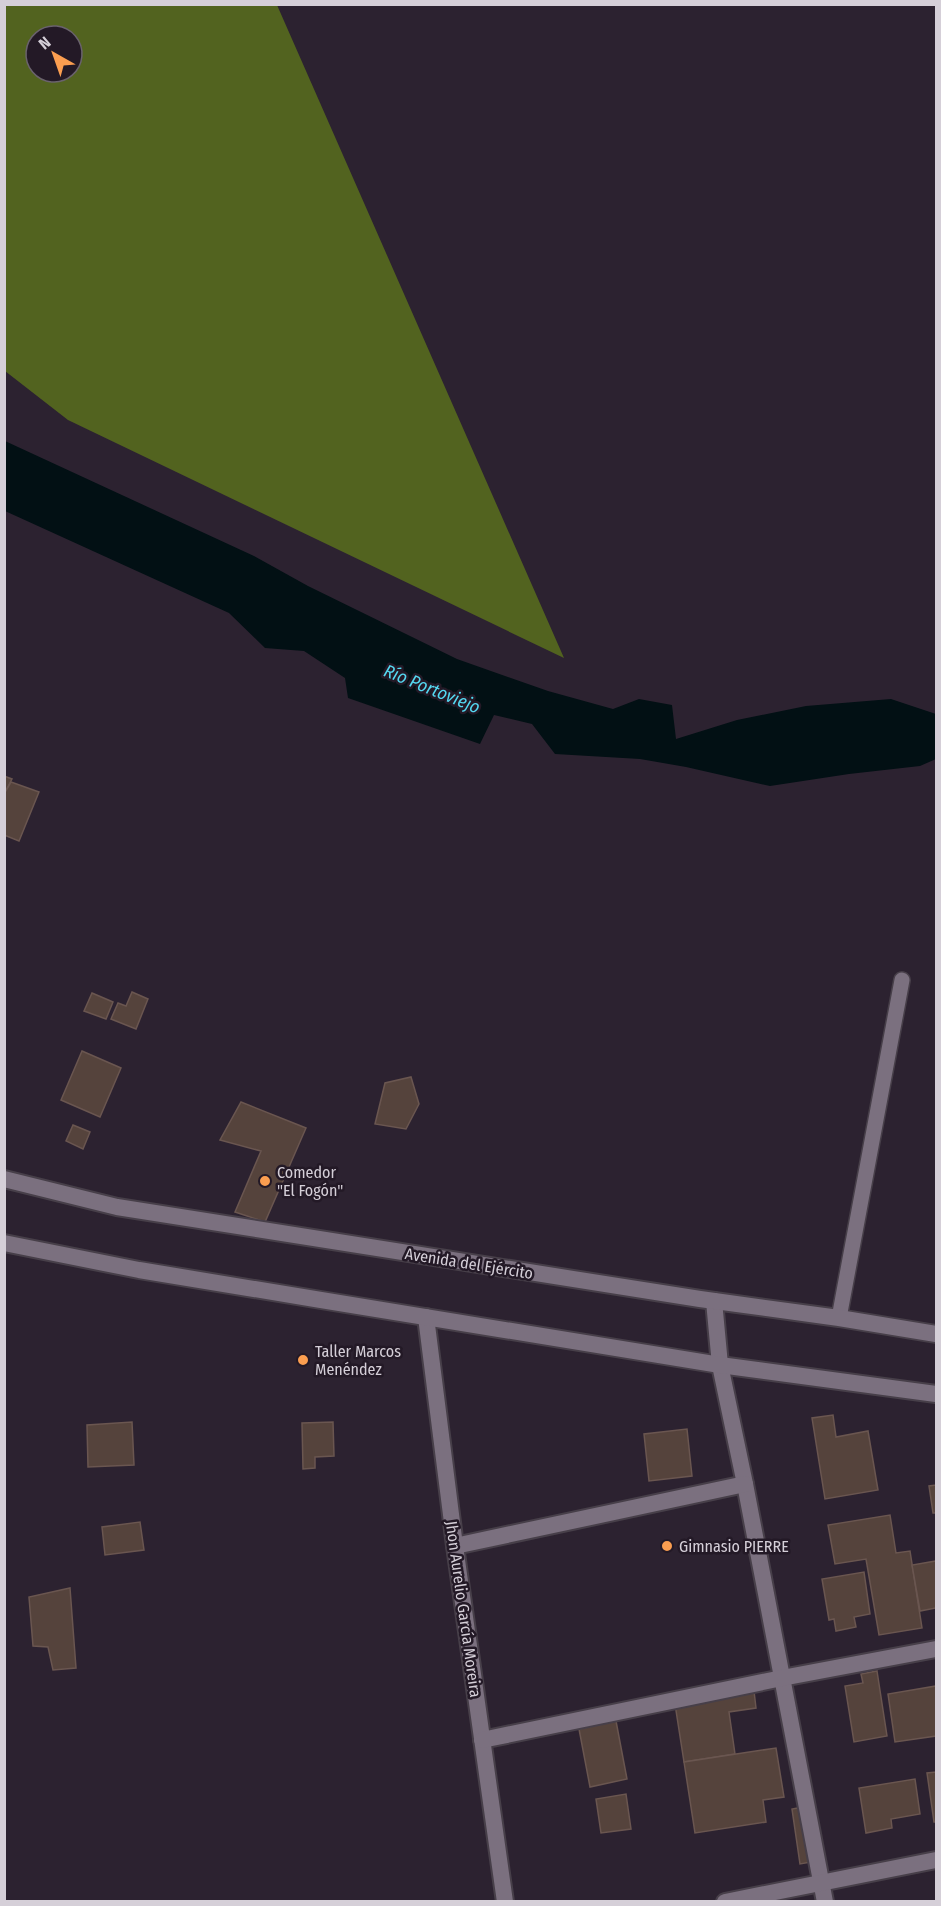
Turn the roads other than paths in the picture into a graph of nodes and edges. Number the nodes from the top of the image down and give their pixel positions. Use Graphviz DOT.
graph roads {
  1 [pos="902,980"];
  2 [pos="4,1179"];
  3 [pos="4,1243"];
  4 [pos="714,1301"];
  5 [pos="426,1317"];
  6 [pos="839,1318"];
  7 [pos="936,1334"];
  8 [pos="720,1365"];
  9 [pos="936,1394"];
  10 [pos="745,1484"];
  11 [pos="454,1546"];
  12 [pos="936,1649"];
  13 [pos="782,1678"];
  14 [pos="482,1740"];
  15 [pos="936,1860"];
  16 [pos="822,1882"];
  17 [pos="505,1902"];
  18 [pos="725,1902"];
  19 [pos="825,1902"];
  1 -- 6 [label="lane"];
  2 -- 4 [label="street, Avenida del Ejército"];
  3 -- 5 [label="street"];
  4 -- 6 [label="street, Avenida del Ejército"];
  4 -- 8 [label="street"];
  5 -- 8 [label="street"];
  5 -- 11 [label="street, Jhon Aurelio García Moreira"];
  6 -- 7 [label="street, Avenida del Ejército"];
  8 -- 9 [label="street"];
  8 -- 10 [label="street"];
  10 -- 11 [label="street"];
  10 -- 13 [label="street"];
  11 -- 14 [label="street, Jhon Aurelio García Moreira"];
  12 -- 13 [label="street"];
  13 -- 14 [label="street"];
  13 -- 16 [label="street"];
  14 -- 17 [label="street, Jhon Aurelio García Moreira"];
  15 -- 16 [label="street"];
  16 -- 18 [label="street"];
  16 -- 19 [label="street"];
}
